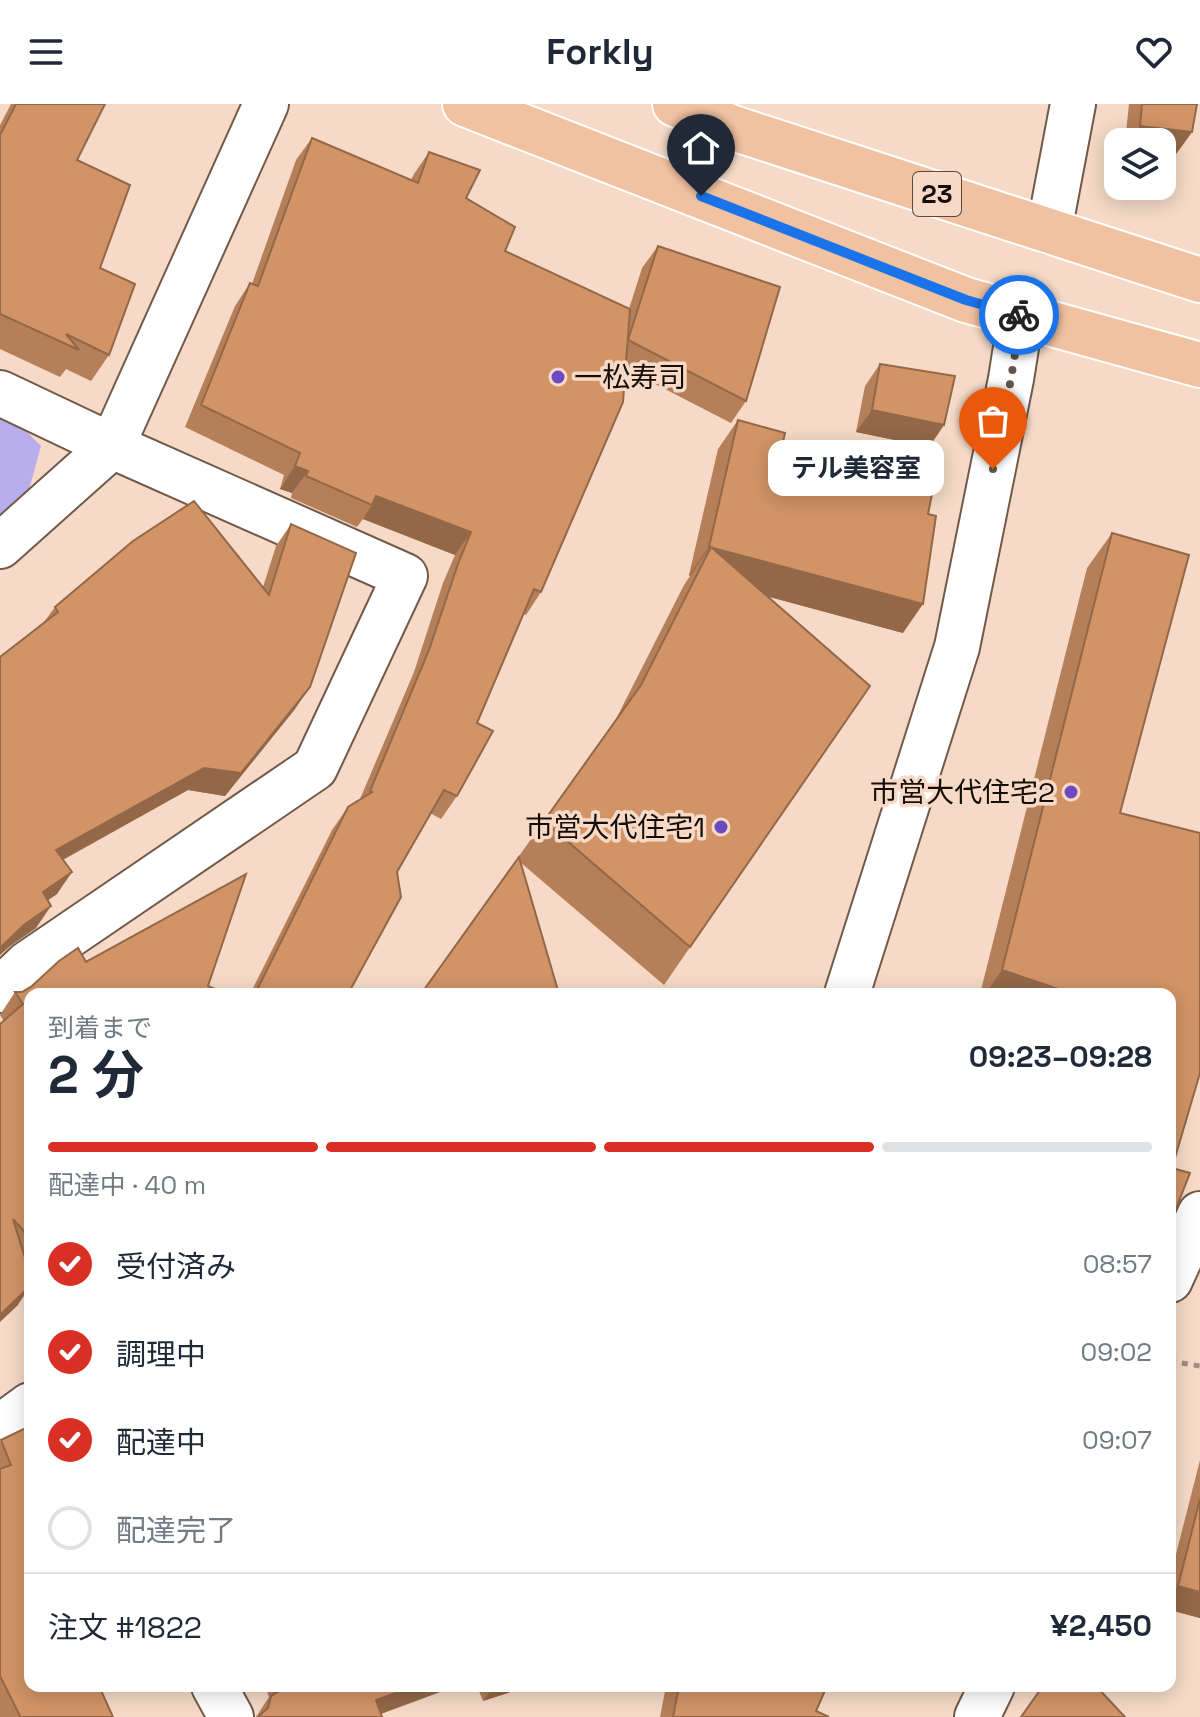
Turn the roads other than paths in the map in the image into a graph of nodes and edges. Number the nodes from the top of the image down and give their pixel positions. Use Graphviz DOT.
graph roads {
  1 [pos="266,104"];
  2 [pos="465,104"];
  3 [pos="675,104"];
  4 [pos="1073,104"];
  5 [pos="1049,231"];
  6 [pos="1200,280"];
  7 [pos="1021,316"];
  8 [pos="1200,365"];
  9 [pos="0,393"];
  10 [pos="112,446"];
  11 [pos="0,546"];
  12 [pos="849,988"];
  13 [pos="0,990"];
  14 [pos="1200,1214"];
  15 [pos="1176,1267"];
  16 [pos="24,1409"];
  17 [pos="0,1427"];
  18 [pos="217,1692"];
  19 [pos="989,1692"];
  20 [pos="231,1717"];
  21 [pos="977,1717"];
  1 -- 10 [label="street"];
  2 -- 7 [label="main road"];
  3 -- 5 [label="main road, 23"];
  4 -- 5 [label="street"];
  5 -- 6 [label="main road, 23"];
  7 -- 8 [label="main road"];
  7 -- 12 [label="street"];
  9 -- 10 [label="street"];
  10 -- 11 [label="street"];
  10 -- 13 [label="street"];
  14 -- 15 [label="street"];
  16 -- 17 [label="street"];
  18 -- 20 [label="street"];
  19 -- 21 [label="street"];
}
